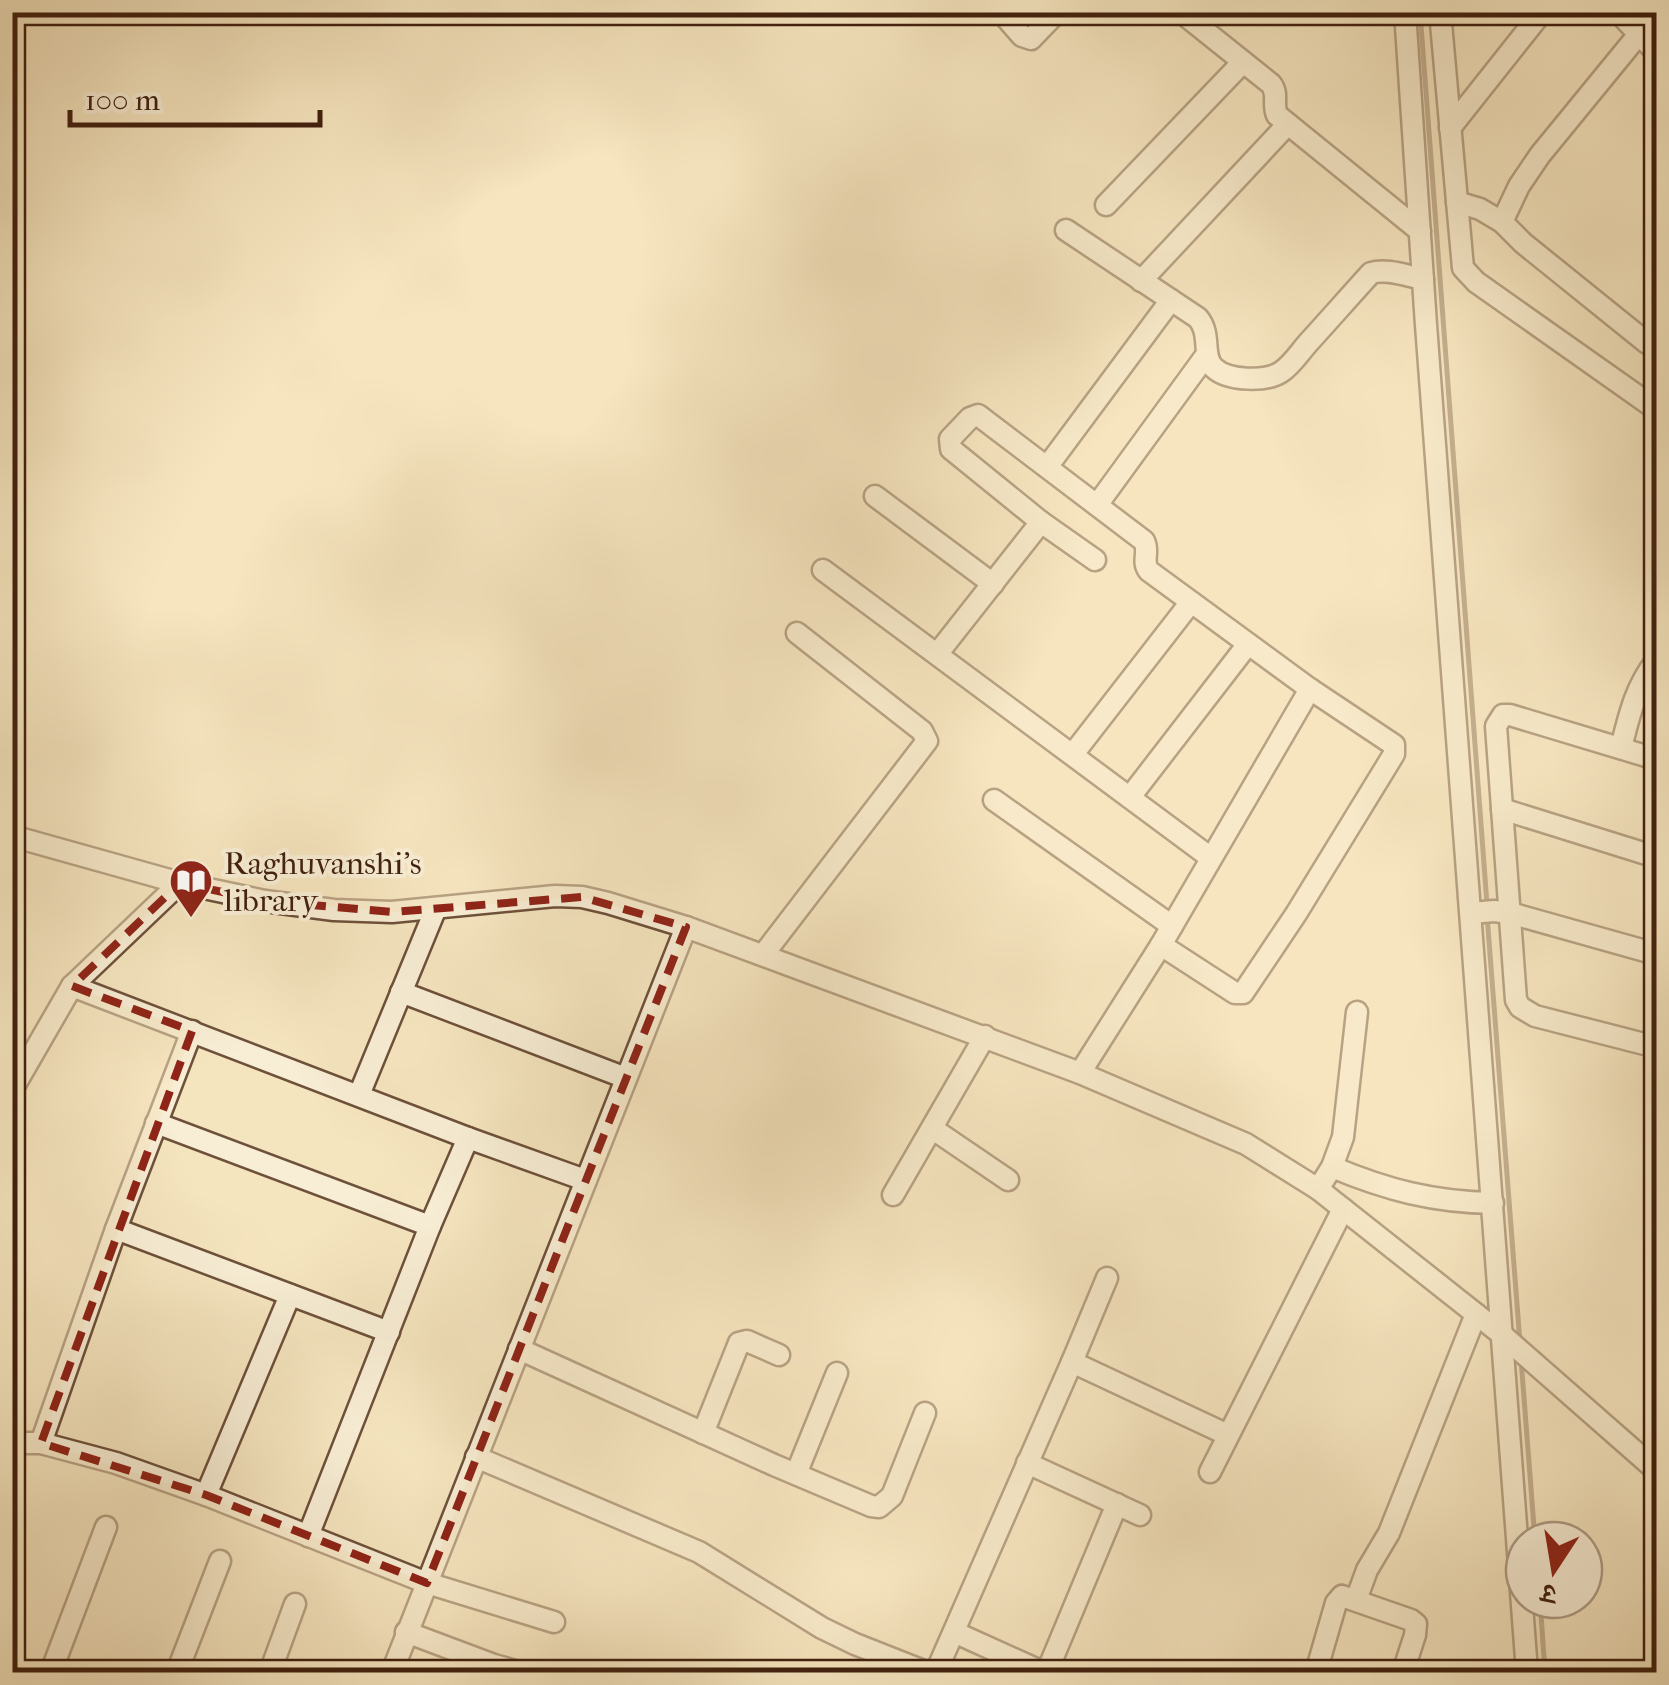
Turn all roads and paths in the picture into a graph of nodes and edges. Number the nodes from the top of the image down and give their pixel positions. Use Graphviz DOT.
graph roads {
  1 [pos="1001,12"];
  2 [pos="1058,12"];
  3 [pos="1181,12"];
  4 [pos="1405,12"];
  5 [pos="1440,12"];
  6 [pos="1542,12"];
  7 [pos="1618,12"];
  8 [pos="1639,34"];
  9 [pos="1656,52"];
  10 [pos="1243,62"];
  11 [pos="1288,124"];
  12 [pos="1450,128"];
  13 [pos="1440,192"];
  14 [pos="1106,204"];
  15 [pos="1502,222"];
  16 [pos="1066,230"];
  17 [pos="1420,231"];
  18 [pos="1423,279"];
  19 [pos="1142,280"];
  20 [pos="1171,300"];
  21 [pos="1647,342"];
  22 [pos="1207,354"];
  23 [pos="1656,409"];
  24 [pos="1047,467"];
  25 [pos="875,496"];
  26 [pos="1097,505"];
  27 [pos="1041,522"];
  28 [pos="1095,560"];
  29 [pos="823,570"];
  30 [pos="993,584"];
  31 [pos="1191,602"];
  32 [pos="796,633"];
  33 [pos="1248,644"];
  34 [pos="938,653"];
  35 [pos="1656,661"];
  36 [pos="1310,689"];
  37 [pos="1621,748"];
  38 [pos="1072,754"];
  39 [pos="1656,759"];
  40 [pos="1130,797"];
  41 [pos="994,800"];
  42 [pos="1502,809"];
  43 [pos="12,836"];
  44 [pos="1656,857"];
  45 [pos="1212,858"];
  46 [pos="180,883"];
  47 [pos="436,908"];
  48 [pos="1489,912"];
  49 [pos="1172,926"];
  50 [pos="686,927"];
  51 [pos="1161,945"];
  52 [pos="1656,954"];
  53 [pos="763,955"];
  54 [pos="72,986"];
  55 [pos="401,992"];
  56 [pos="1357,1012"];
  57 [pos="192,1031"];
  58 [pos="985,1036"];
  59 [pos="1656,1047"];
  60 [pos="1080,1073"];
  61 [pos="626,1078"];
  62 [pos="12,1090"];
  63 [pos="359,1096"];
  64 [pos="156,1123"];
  65 [pos="933,1129"];
  66 [pos="468,1138"];
  67 [pos="1332,1167"];
  68 [pos="585,1180"];
  69 [pos="1008,1180"];
  70 [pos="1318,1189"];
  71 [pos="893,1195"];
  72 [pos="1493,1203"];
  73 [pos="1343,1209"];
  74 [pos="430,1226"];
  75 [pos="116,1229"];
  76 [pos="1108,1278"];
  77 [pos="290,1295"];
  78 [pos="1476,1314"];
  79 [pos="389,1332"];
  80 [pos="1504,1336"];
  81 [pos="518,1349"];
  82 [pos="779,1355"];
  83 [pos="1072,1362"];
  84 [pos="837,1373"];
  85 [pos="925,1413"];
  86 [pos="703,1433"];
  87 [pos="1228,1435"];
  88 [pos="12,1443"];
  89 [pos="41,1444"];
  90 [pos="476,1456"];
  91 [pos="1027,1463"];
  92 [pos="1656,1470"];
  93 [pos="1210,1472"];
  94 [pos="796,1474"];
  95 [pos="206,1495"];
  96 [pos="1117,1504"];
  97 [pos="1140,1515"];
  98 [pos="106,1526"];
  99 [pos="308,1536"];
  100 [pos="220,1562"];
  101 [pos="427,1583"];
  102 [pos="1356,1600"];
  103 [pos="295,1604"];
  104 [pos="554,1622"];
  105 [pos="406,1632"];
  106 [pos="954,1632"];
  107 [pos="878,1664"];
  108 [pos="51,1672"];
  109 [pos="176,1672"];
  110 [pos="270,1672"];
  111 [pos="392,1672"];
  112 [pos="513,1672"];
  113 [pos="926,1672"];
  114 [pos="936,1672"];
  115 [pos="1316,1672"];
  116 [pos="1403,1672"];
  117 [pos="1527,1672"];
  1 -- 2 [label="street"];
  3 -- 10 [label="street"];
  4 -- 13 [label="street"];
  5 -- 12 [label="street"];
  6 -- 12 [label="street"];
  7 -- 8 [label="street"];
  8 -- 9 [label="street"];
  8 -- 15 [label="street"];
  10 -- 11 [label="street"];
  10 -- 14 [label="street"];
  11 -- 17 [label="street"];
  11 -- 19 [label="street"];
  12 -- 13 [label="street"];
  13 -- 15 [label="street"];
  13 -- 17 [label="street"];
  13 -- 23 [label="street"];
  15 -- 21 [label="street"];
  16 -- 19 [label="street"];
  17 -- 18 [label="street"];
  18 -- 22 [label="street"];
  18 -- 48 [label="street"];
  19 -- 20 [label="street"];
  20 -- 22 [label="street"];
  20 -- 24 [label="street"];
  22 -- 26 [label="street"];
  24 -- 26 [label="street"];
  24 -- 27 [label="street"];
  25 -- 30 [label="street"];
  26 -- 31 [label="street"];
  27 -- 28 [label="street"];
  27 -- 30 [label="street"];
  29 -- 34 [label="street"];
  30 -- 34 [label="street"];
  31 -- 33 [label="street"];
  31 -- 38 [label="street"];
  32 -- 53 [label="street"];
  33 -- 36 [label="street"];
  33 -- 40 [label="street"];
  34 -- 38 [label="street"];
  35 -- 37 [label="street"];
  36 -- 45 [label="street"];
  36 -- 51 [label="street"];
  37 -- 39 [label="street"];
  37 -- 42 [label="street"];
  38 -- 40 [label="street"];
  40 -- 45 [label="street"];
  41 -- 49 [label="street"];
  42 -- 44 [label="street"];
  42 -- 48 [label="street"];
  43 -- 46 [label="street"];
  45 -- 49 [label="street"];
  46 -- 47 [label="street"];
  46 -- 54 [label="street"];
  47 -- 50 [label="street"];
  47 -- 55 [label="street"];
  48 -- 52 [label="street"];
  48 -- 59 [label="street"];
  48 -- 72 [label="street"];
  49 -- 51 [label="street"];
  50 -- 53 [label="street"];
  50 -- 61 [label="street"];
  51 -- 60 [label="street"];
  53 -- 58 [label="street"];
  54 -- 57 [label="street"];
  54 -- 62 [label="street"];
  55 -- 61 [label="street"];
  55 -- 63 [label="street"];
  56 -- 67 [label="street"];
  57 -- 63 [label="street"];
  57 -- 64 [label="street"];
  58 -- 60 [label="street"];
  58 -- 65 [label="street"];
  60 -- 70 [label="street"];
  61 -- 68 [label="street"];
  63 -- 66 [label="street"];
  64 -- 74 [label="street"];
  64 -- 75 [label="street"];
  65 -- 69 [label="street"];
  65 -- 71 [label="street"];
  66 -- 68 [label="street"];
  66 -- 74 [label="street"];
  67 -- 70 [label="street"];
  67 -- 72 [label="street"];
  68 -- 81 [label="street"];
  70 -- 73 [label="street"];
  72 -- 80 [label="street"];
  73 -- 78 [label="street"];
  73 -- 87 [label="street"];
  74 -- 79 [label="street"];
  75 -- 77 [label="street"];
  75 -- 89 [label="street"];
  76 -- 83 [label="street"];
  77 -- 79 [label="street"];
  77 -- 95 [label="street"];
  78 -- 80 [label="street"];
  78 -- 102 [label="street"];
  79 -- 99 [label="street"];
  80 -- 92 [label="street"];
  80 -- 117 [label="street"];
  81 -- 86 [label="street"];
  81 -- 90 [label="street"];
  82 -- 86 [label="street"];
  83 -- 87 [label="street"];
  83 -- 91 [label="street"];
  84 -- 94 [label="street"];
  85 -- 94 [label="street"];
  86 -- 94 [label="street"];
  87 -- 93 [label="street"];
  88 -- 89 [label="street"];
  89 -- 95 [label="street"];
  90 -- 101 [label="street"];
  90 -- 107 [label="street"];
  91 -- 96 [label="street"];
  91 -- 106 [label="street"];
  95 -- 99 [label="street"];
  96 -- 97 [label="street"];
  96 -- 106 [label="street"];
  98 -- 108 [label="street"];
  99 -- 101 [label="street"];
  100 -- 109 [label="street"];
  101 -- 104 [label="street"];
  101 -- 105 [label="street"];
  102 -- 115 [label="street"];
  102 -- 116 [label="street"];
  103 -- 110 [label="street"];
  105 -- 111 [label="street"];
  105 -- 112 [label="street"];
  106 -- 114 [label="street"];
  107 -- 113 [label="street"];
}
